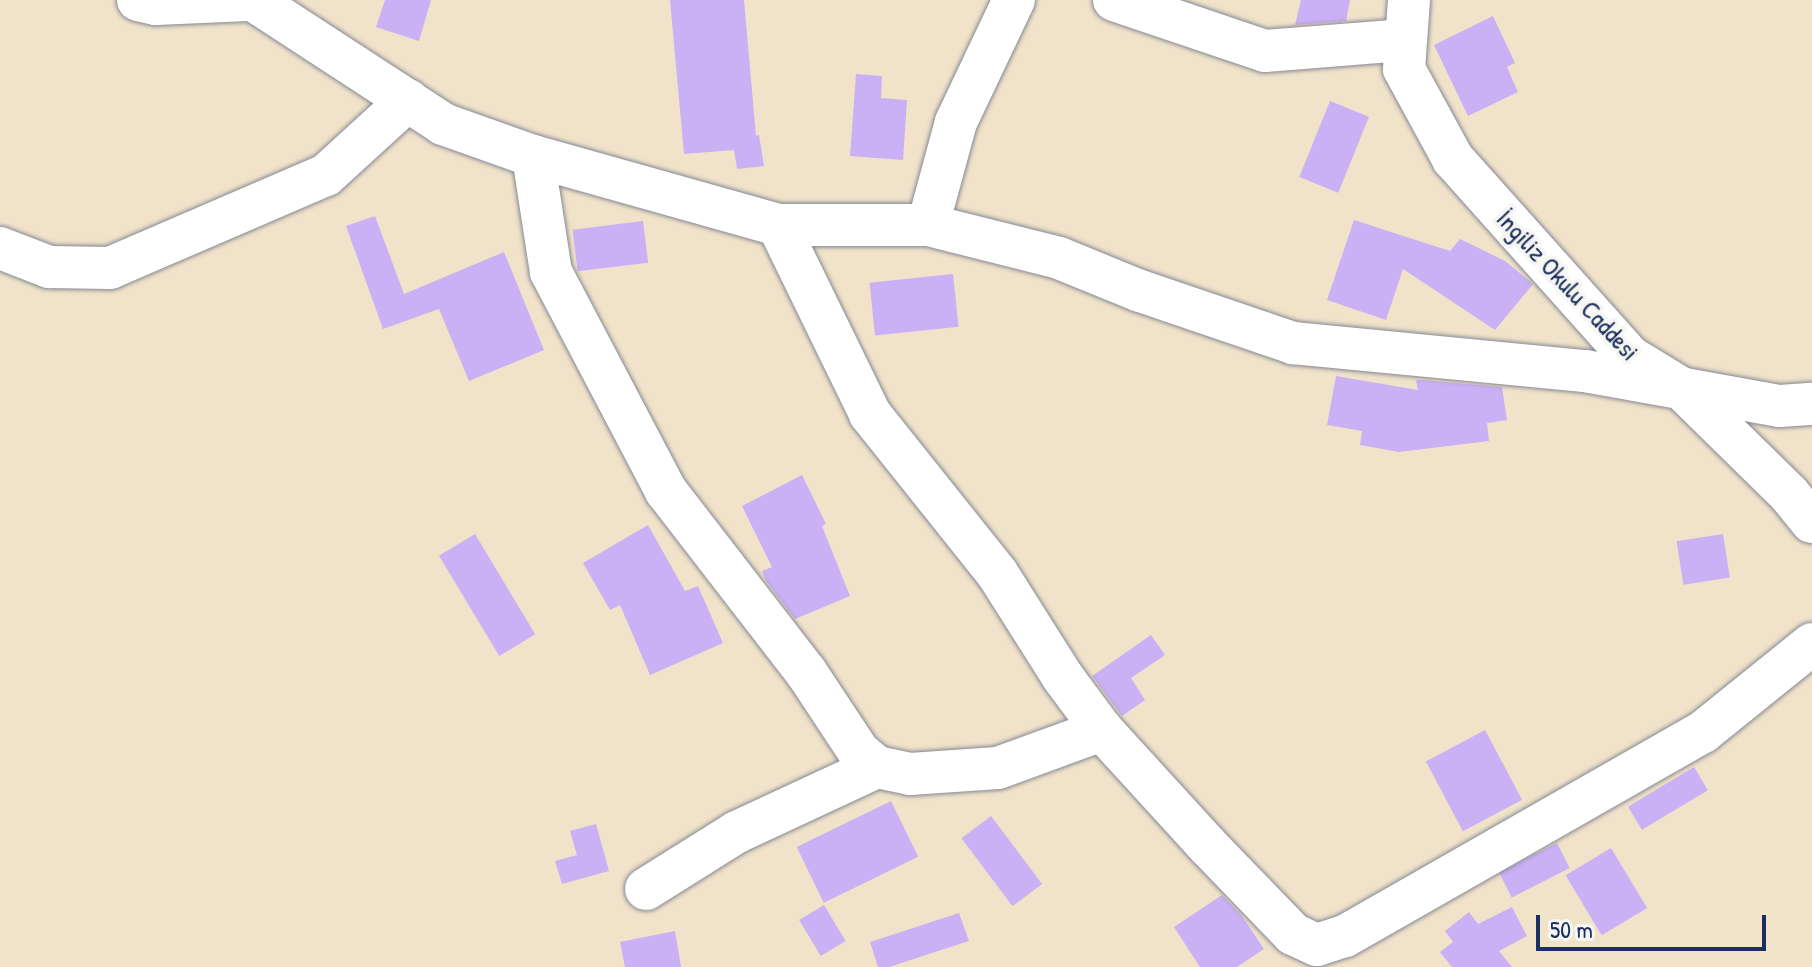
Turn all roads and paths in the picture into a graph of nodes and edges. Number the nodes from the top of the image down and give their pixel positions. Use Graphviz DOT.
graph roads {
  1 [pos="138,0"];
  2 [pos="251,0"];
  3 [pos="1014,0"];
  4 [pos="1114,0"];
  5 [pos="1407,20"];
  6 [pos="408,100"];
  7 [pos="533,156"];
  8 [pos="778,225"];
  9 [pos="928,225"];
  10 [pos="0,248"];
  11 [pos="1681,388"];
  12 [pos="1812,404"];
  13 [pos="1812,522"];
  14 [pos="1812,644"];
  15 [pos="1102,730"];
  16 [pos="877,767"];
  17 [pos="646,889"];
  1 -- 2 [label="street"];
  2 -- 6 [label="street"];
  3 -- 9 [label="street"];
  4 -- 5 [label="street"];
  5 -- 11 [label="street, İngiliz Okulu Caddesi"];
  6 -- 7 [label="street"];
  6 -- 10 [label="street"];
  7 -- 8 [label="street"];
  7 -- 16 [label="street"];
  8 -- 9 [label="street"];
  8 -- 15 [label="street"];
  9 -- 11 [label="street"];
  11 -- 12 [label="street"];
  11 -- 13 [label="street, İngiliz Okulu Caddesi"];
  14 -- 15 [label="street"];
  15 -- 16 [label="street"];
  16 -- 17 [label="street"];
}
